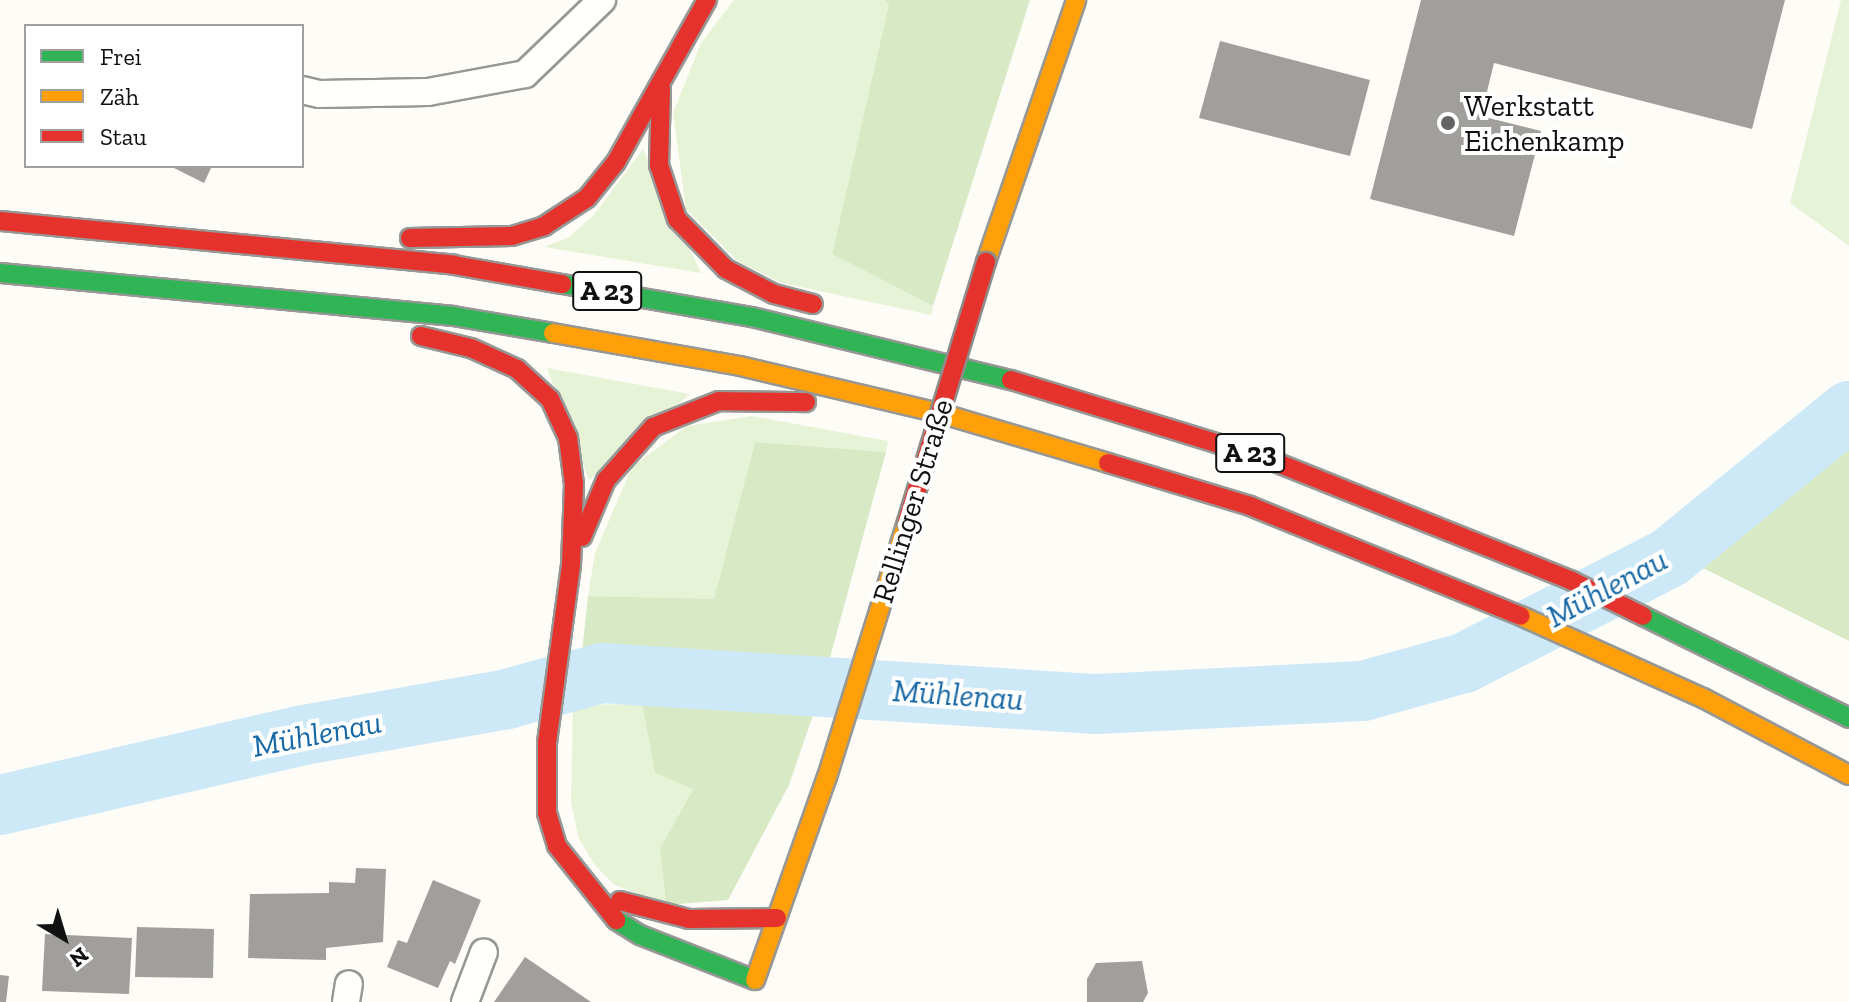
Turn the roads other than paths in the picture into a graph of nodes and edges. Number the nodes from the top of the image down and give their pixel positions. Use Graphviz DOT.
graph roads {
  1 [pos="602,0"];
  2 [pos="707,0"];
  3 [pos="1076,0"];
  4 [pos="663,75"];
  5 [pos="304,90"];
  6 [pos="0,221"];
  7 [pos="292,247"];
  8 [pos="0,273"];
  9 [pos="341,303"];
  10 [pos="830,308"];
  11 [pos="867,324"];
  12 [pos="918,355"];
  13 [pos="943,414"];
  14 [pos="571,565"];
  15 [pos="1849,718"];
  16 [pos="1849,775"];
  17 [pos="582,883"];
  18 [pos="777,918"];
  19 [pos="484,952"];
  20 [pos="752,991"];
  21 [pos="465,1002"];
  1 -- 5 [label="street"];
  2 -- 4 [label="main road"];
  3 -- 18 [label="main road, Rellinger Straße, bridge"];
  4 -- 7 [label="main road"];
  4 -- 10 [label="main road"];
  6 -- 7 [label="main road, A 23"];
  7 -- 12 [label="main road, A 23"];
  8 -- 9 [label="main road, A 23"];
  9 -- 13 [label="main road, A 23"];
  9 -- 14 [label="main road"];
  11 -- 12 [label="main road"];
  12 -- 15 [label="main road, A 23"];
  13 -- 14 [label="main road"];
  13 -- 16 [label="main road, A 23"];
  14 -- 17 [label="main road"];
  17 -- 18 [label="main road"];
  17 -- 20 [label="main road"];
  18 -- 20 [label="main road, Rellinger Straße"];
  19 -- 21 [label="street"];
}
